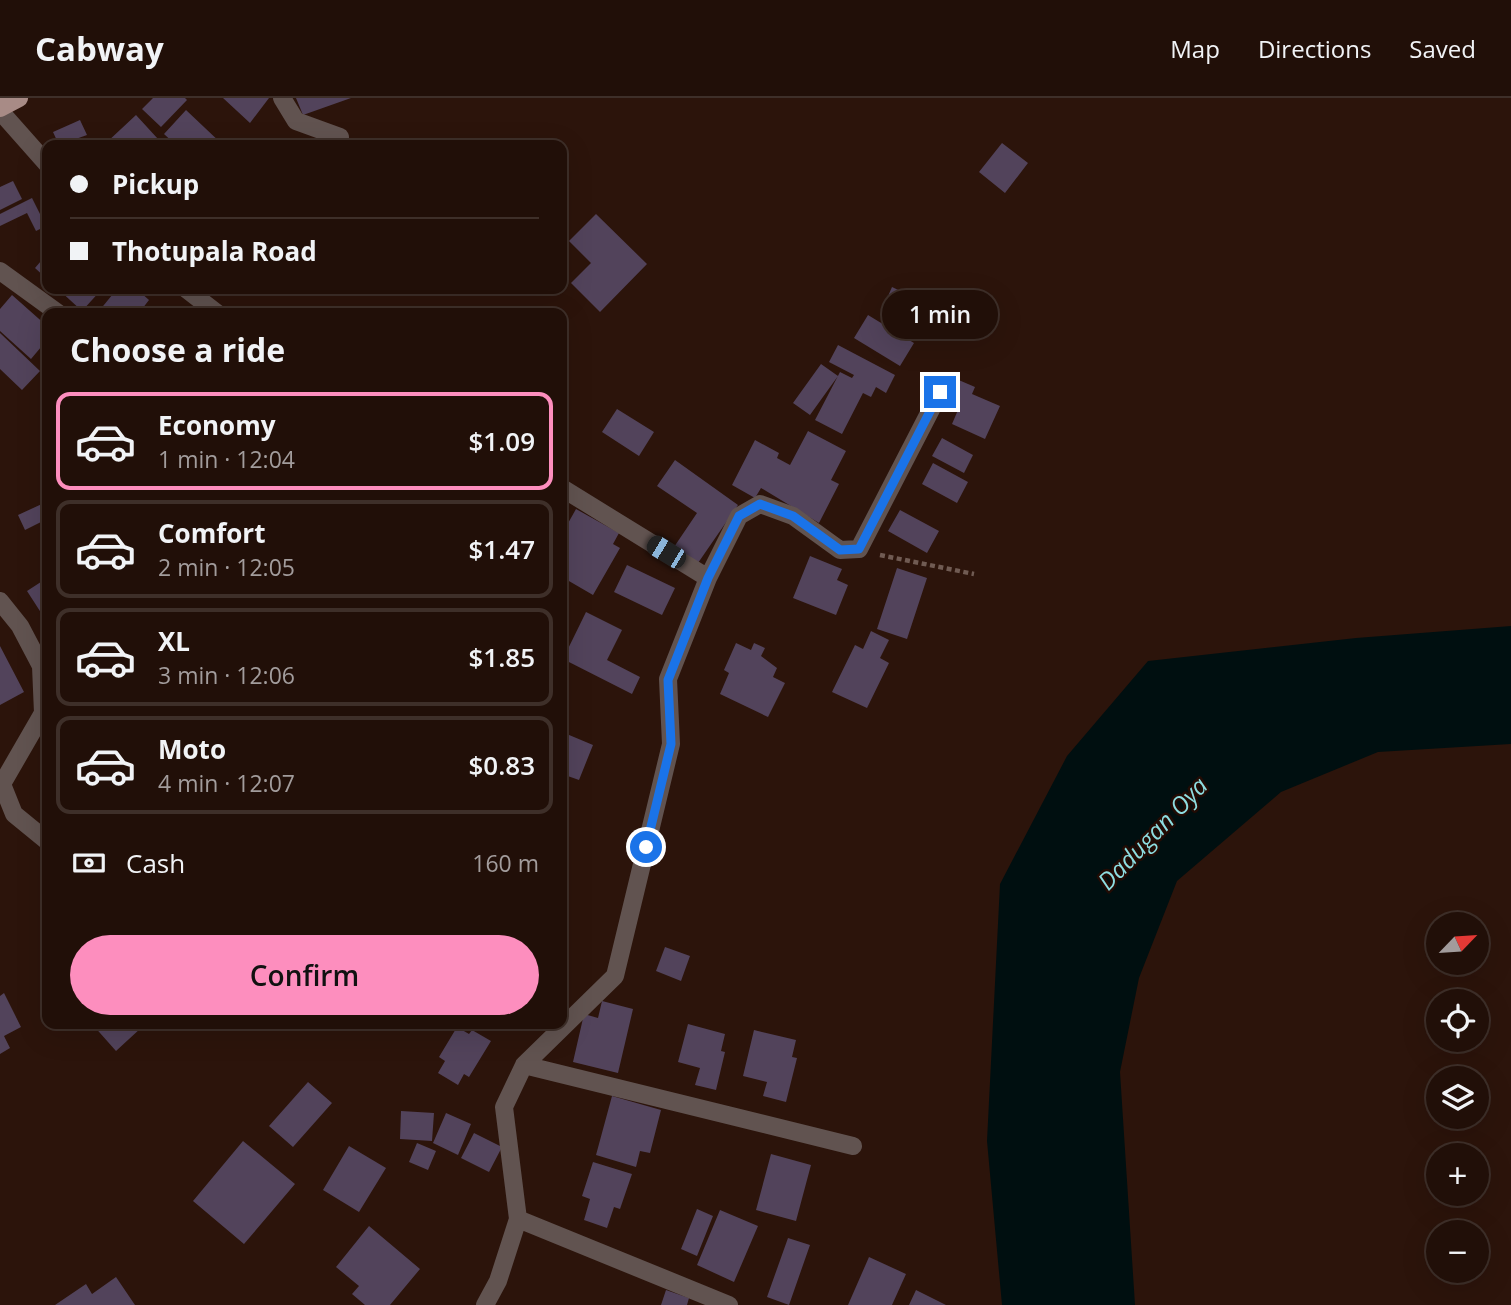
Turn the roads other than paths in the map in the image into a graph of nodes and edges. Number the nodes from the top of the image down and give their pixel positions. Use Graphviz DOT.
graph roads {
  1 [pos="19,98"];
  2 [pos="282,98"];
  3 [pos="0,110"];
  4 [pos="340,137"];
  5 [pos="42,158"];
  6 [pos="0,271"];
  7 [pos="192,294"];
  8 [pos="51,308"];
  9 [pos="211,308"];
  10 [pos="940,392"];
  11 [pos="567,491"];
  12 [pos="708,578"];
  13 [pos="0,601"];
  14 [pos="42,690"];
  15 [pos="42,715"];
  16 [pos="1,785"];
  17 [pos="42,837"];
  18 [pos="567,1023"];
  19 [pos="561,1029"];
  20 [pos="524,1065"];
  21 [pos="853,1146"];
  22 [pos="518,1219"];
  23 [pos="485,1305"];
  24 [pos="729,1305"];
  1 -- 3 [label="main road"];
  2 -- 4 [label="street"];
  3 -- 5 [label="street"];
  6 -- 8 [label="street"];
  7 -- 9 [label="street"];
  10 -- 12 [label="street"];
  11 -- 12 [label="street"];
  12 -- 18 [label="street"];
  13 -- 14 [label="street"];
  15 -- 16 [label="street"];
  16 -- 17 [label="street"];
  19 -- 20 [label="street"];
  20 -- 21 [label="street"];
  20 -- 22 [label="street"];
  22 -- 23 [label="street"];
  22 -- 24 [label="street"];
}
